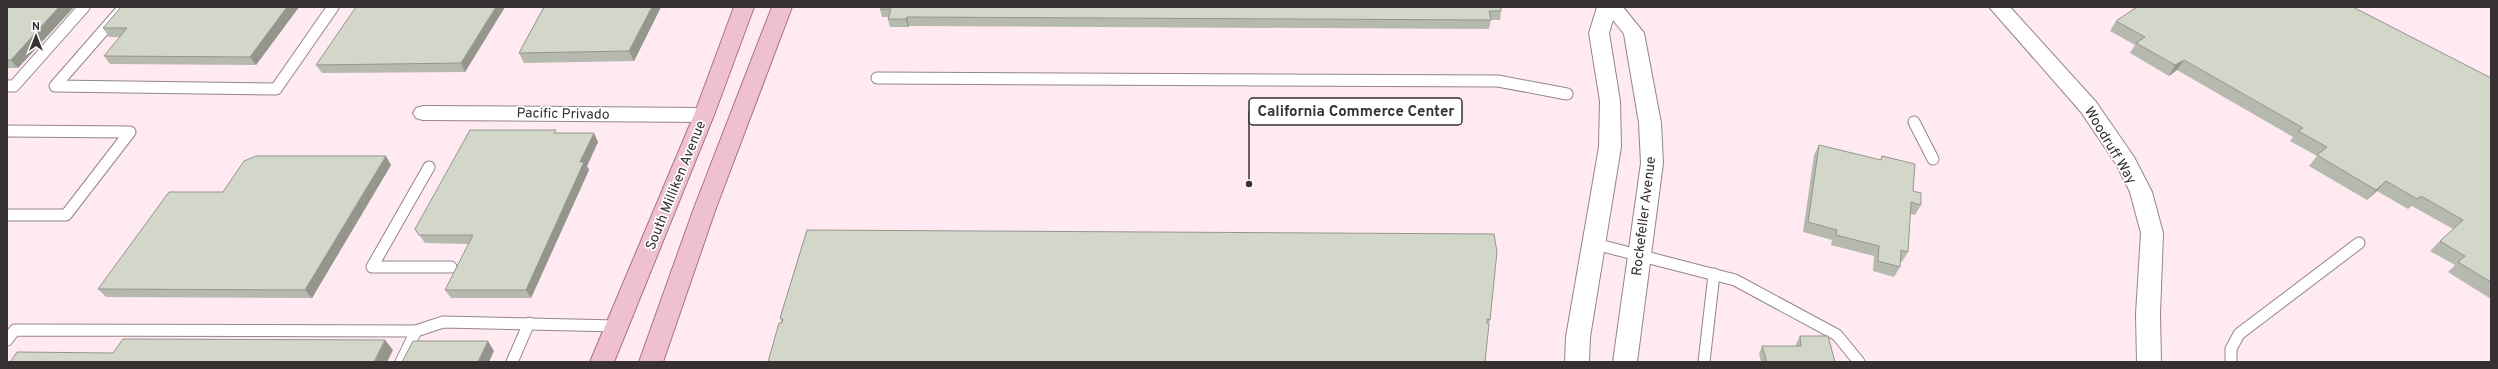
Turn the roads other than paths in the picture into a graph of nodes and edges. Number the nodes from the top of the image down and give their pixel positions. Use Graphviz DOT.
graph roads {
  1 [pos="84,7"];
  2 [pos="124,7"];
  3 [pos="333,7"];
  4 [pos="744,7"];
  5 [pos="782,7"];
  6 [pos="1607,7"];
  7 [pos="1612,7"];
  8 [pos="1999,7"];
  9 [pos="877,78"];
  10 [pos="7,86"];
  11 [pos="1567,94"];
  12 [pos="423,113"];
  13 [pos="704,115"];
  14 [pos="1914,122"];
  15 [pos="7,131"];
  16 [pos="1933,159"];
  17 [pos="429,167"];
  18 [pos="7,215"];
  19 [pos="2359,243"];
  20 [pos="1595,244"];
  21 [pos="1638,254"];
  22 [pos="451,267"];
  23 [pos="1714,274"];
  24 [pos="529,323"];
  25 [pos="617,326"];
  26 [pos="416,331"];
  27 [pos="7,340"];
  28 [pos="401,362"];
  29 [pos="512,362"];
  30 [pos="602,362"];
  31 [pos="651,362"];
  32 [pos="1577,362"];
  33 [pos="1625,362"];
  34 [pos="1704,362"];
  35 [pos="1859,362"];
  36 [pos="2149,362"];
  37 [pos="2231,362"];
  1 -- 10 [label="lane"];
  2 -- 3 [label="lane"];
  4 -- 13 [label="main road, South Milliken Avenue"];
  5 -- 31 [label="main road"];
  6 -- 20 [label="street"];
  7 -- 21 [label="street, Rockefeller Avenue"];
  8 -- 36 [label="street, Woodruff Way"];
  9 -- 11 [label="lane"];
  12 -- 13 [label="street, Pacific Privado"];
  13 -- 25 [label="main road, South Milliken Avenue"];
  14 -- 16 [label="lane"];
  15 -- 18 [label="lane"];
  17 -- 22 [label="lane"];
  19 -- 37 [label="lane"];
  20 -- 21 [label="lane"];
  20 -- 32 [label="street"];
  21 -- 23 [label="lane"];
  21 -- 33 [label="street, Rockefeller Avenue"];
  23 -- 34 [label="lane"];
  23 -- 35 [label="lane"];
  24 -- 25 [label="lane"];
  24 -- 26 [label="lane"];
  24 -- 29 [label="lane"];
  25 -- 30 [label="main road, South Milliken Avenue"];
  26 -- 27 [label="lane"];
  26 -- 28 [label="lane"];
}
